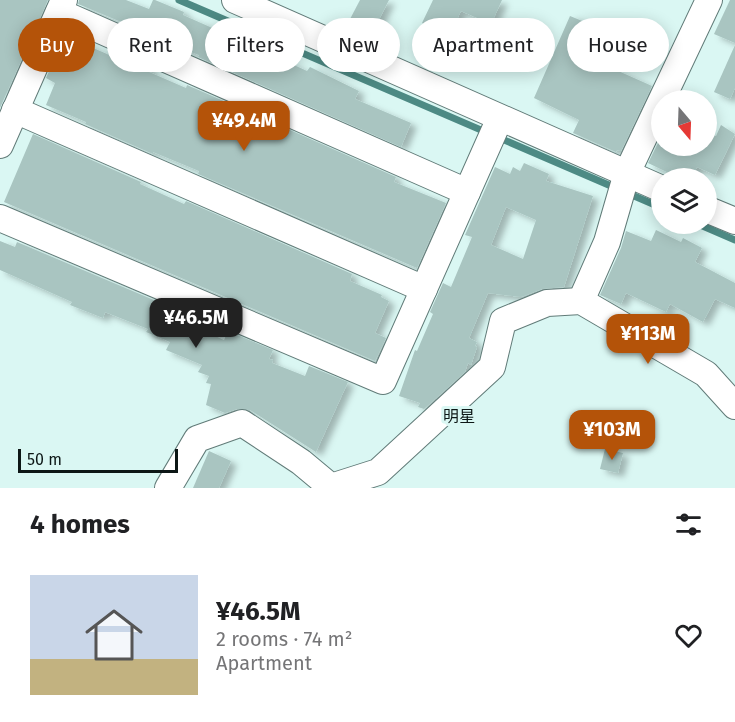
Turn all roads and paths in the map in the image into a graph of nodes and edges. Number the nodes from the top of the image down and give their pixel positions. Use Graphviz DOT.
graph roads {
  1 [pos="235,0"];
  2 [pos="709,0"];
  3 [pos="62,6"];
  4 [pos="15,110"];
  5 [pos="496,128"];
  6 [pos="0,145"];
  7 [pos="624,184"];
  8 [pos="651,188"];
  9 [pos="467,192"];
  10 [pos="717,213"];
  11 [pos="0,218"];
  12 [pos="735,221"];
  13 [pos="424,289"];
  14 [pos="581,301"];
  15 [pos="735,406"];
  16 [pos="168,488"];
  1 -- 5 [label="street"];
  2 -- 7 [label="street"];
  3 -- 4 [label="street"];
  3 -- 9 [label="street"];
  4 -- 6 [label="street"];
  4 -- 13 [label="street"];
  5 -- 7 [label="street"];
  5 -- 9 [label="street"];
  7 -- 8 [label="street"];
  7 -- 14 [label="street"];
  9 -- 13 [label="street"];
  10 -- 12 [label="street"];
  11 -- 13 [label="street"];
  14 -- 15 [label="street"];
  14 -- 16 [label="street"];
}
